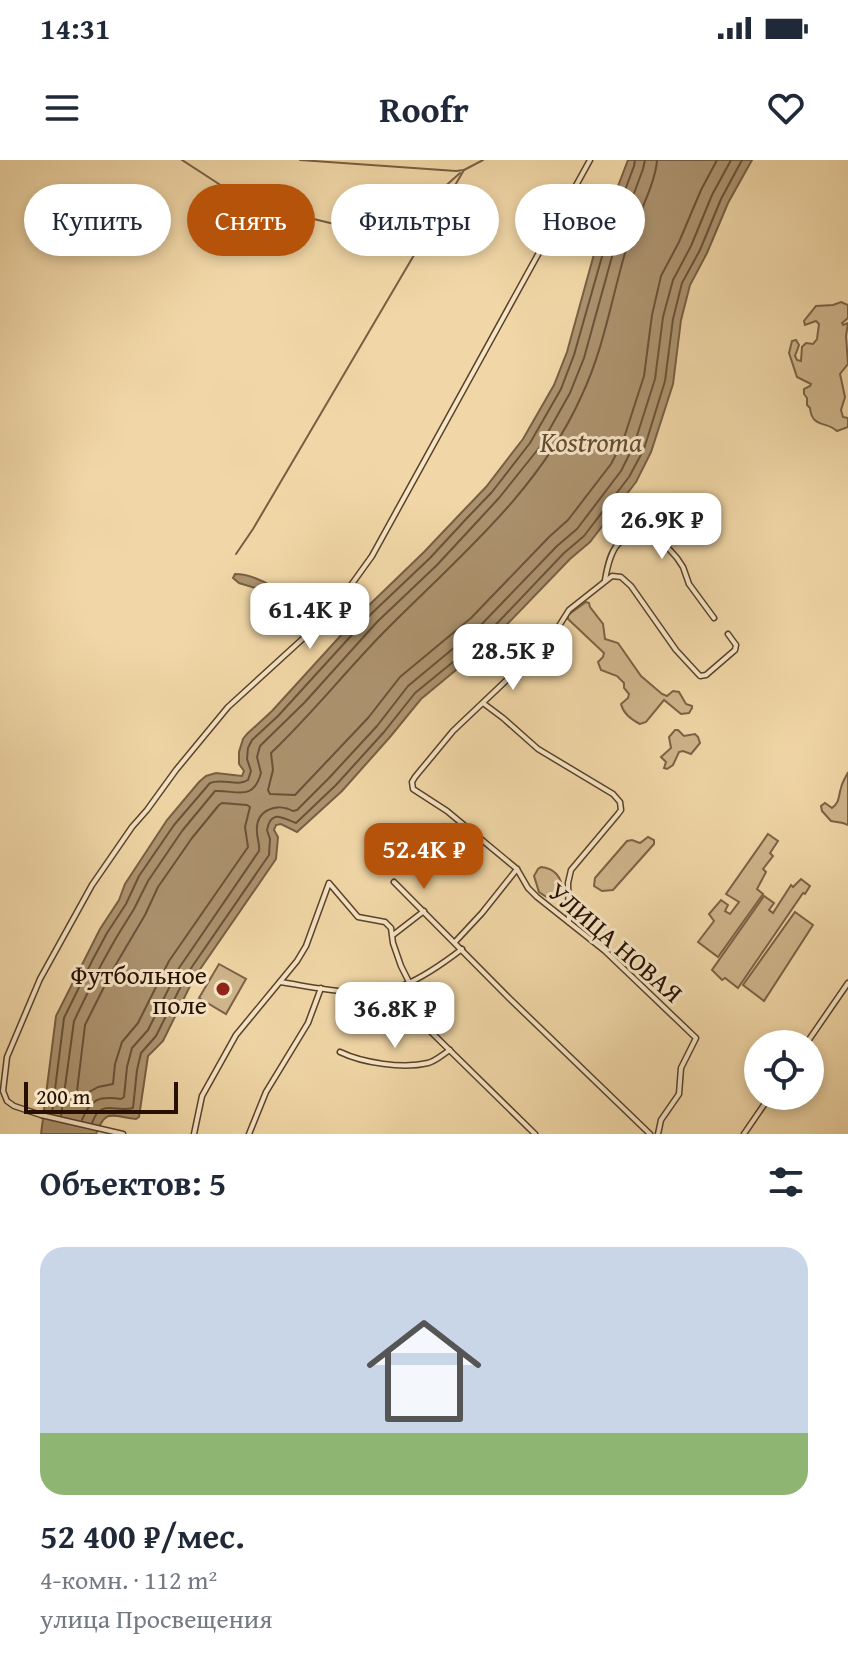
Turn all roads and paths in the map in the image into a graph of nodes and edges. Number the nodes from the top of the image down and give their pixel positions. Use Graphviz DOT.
graph roads {
  1 [pos="590,160"];
  2 [pos="605,582"];
  3 [pos="714,618"];
  4 [pos="728,634"];
  5 [pos="483,703"];
  6 [pos="517,869"];
  7 [pos="394,882"];
  8 [pos="424,911"];
  9 [pos="569,922"];
  10 [pos="393,935"];
  11 [pos="455,942"];
  12 [pos="462,949"];
  13 [pos="280,982"];
  14 [pos="409,982"];
  15 [pos="848,983"];
  16 [pos="321,988"];
  17 [pos="816,1030"];
  18 [pos="450,1050"];
  19 [pos="340,1052"];
  20 [pos="760,1110"];
  21 [pos="123,1134"];
  22 [pos="194,1134"];
  23 [pos="249,1134"];
  24 [pos="535,1134"];
  25 [pos="650,1134"];
  26 [pos="658,1134"];
  27 [pos="744,1134"];
  1 -- 21 [label="street"];
  2 -- 3 [label="street"];
  2 -- 4 [label="street"];
  2 -- 5 [label="street"];
  5 -- 6 [label="street, УЛИЦА НОВАЯ"];
  5 -- 9 [label="street"];
  6 -- 9 [label="street, УЛИЦА НОВАЯ"];
  6 -- 11 [label="street"];
  7 -- 8 [label="street"];
  8 -- 10 [label="street"];
  8 -- 11 [label="street"];
  9 -- 26 [label="street, УЛИЦА НОВАЯ"];
  10 -- 13 [label="street"];
  10 -- 14 [label="street"];
  11 -- 12 [label="street"];
  12 -- 14 [label="street"];
  12 -- 25 [label="street"];
  13 -- 16 [label="street"];
  13 -- 22 [label="street"];
  14 -- 16 [label="street"];
  14 -- 18 [label="street"];
  15 -- 17 [label="street"];
  16 -- 23 [label="street"];
  18 -- 19 [label="street"];
  18 -- 24 [label="street"];
  20 -- 27 [label="street"];
}
